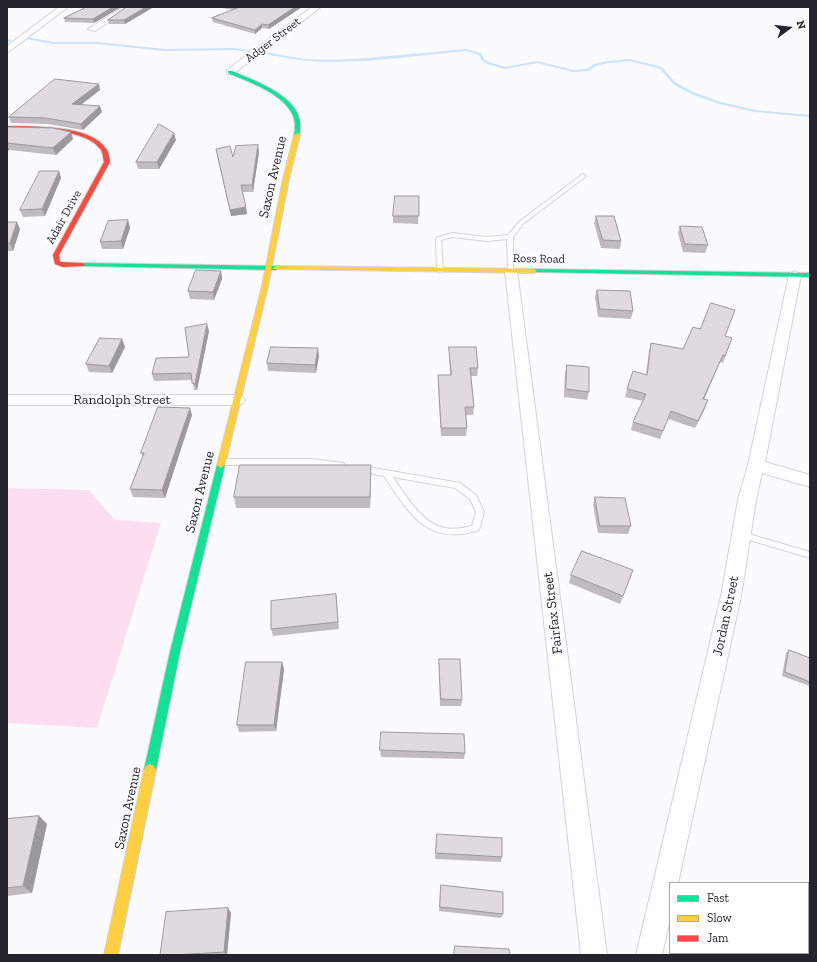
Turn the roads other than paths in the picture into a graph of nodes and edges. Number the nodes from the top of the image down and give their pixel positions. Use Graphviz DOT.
graph roads {
  1 [pos="64,7"];
  2 [pos="128,7"];
  3 [pos="317,7"];
  4 [pos="92,29"];
  5 [pos="13,36"];
  6 [pos="25,36"];
  7 [pos="7,50"];
  8 [pos="230,72"];
  9 [pos="7,128"];
  10 [pos="583,176"];
  11 [pos="510,237"];
  12 [pos="268,268"];
  13 [pos="440,271"];
  14 [pos="511,271"];
  15 [pos="803,275"];
  16 [pos="7,400"];
  17 [pos="237,400"];
  18 [pos="222,462"];
  19 [pos="756,465"];
  20 [pos="386,473"];
  21 [pos="810,481"];
  22 [pos="742,535"];
  23 [pos="810,555"];
  24 [pos="111,955"];
  25 [pos="594,955"];
  26 [pos="650,955"];
  1 -- 6 [label="street"];
  2 -- 4 [label="street"];
  3 -- 8 [label="street, Adger Street"];
  5 -- 6 [label="street"];
  6 -- 7 [label="street"];
  8 -- 12 [label="street, Saxon Avenue"];
  9 -- 12 [label="street, Adair Drive"];
  10 -- 11 [label="lane"];
  11 -- 13 [label="lane"];
  11 -- 14 [label="lane"];
  12 -- 13 [label="street, Ross Road"];
  12 -- 17 [label="street, Saxon Avenue"];
  13 -- 14 [label="street, Ross Road"];
  14 -- 15 [label="street, Ross Road"];
  14 -- 25 [label="street, Fairfax Street"];
  15 -- 19 [label="street, Jordan Street"];
  16 -- 17 [label="street, Randolph Street"];
  17 -- 18 [label="street, Saxon Avenue"];
  18 -- 20 [label="lane"];
  18 -- 24 [label="street, Saxon Avenue"];
  19 -- 21 [label="street"];
  19 -- 22 [label="street, Jordan Street"];
  20 -- 20 [label="lane"];
  22 -- 23 [label="lane"];
  22 -- 26 [label="street, Jordan Street"];
}
